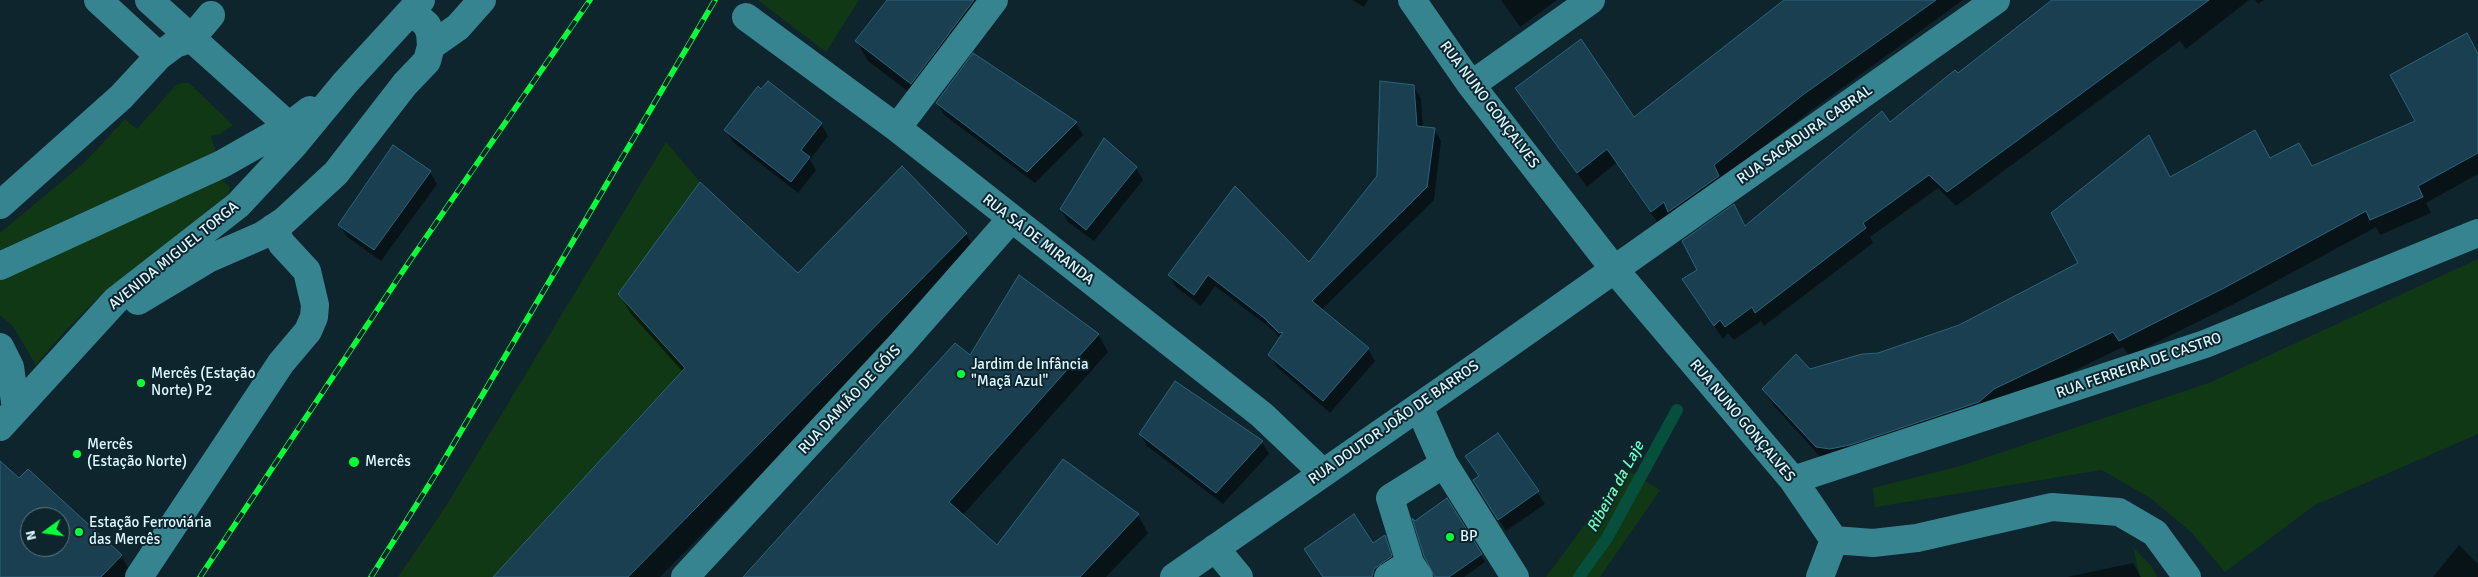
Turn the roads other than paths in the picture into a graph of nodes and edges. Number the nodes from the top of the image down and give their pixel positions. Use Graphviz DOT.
graph roads {
  1 [pos="98,0"];
  2 [pos="149,0"];
  3 [pos="482,0"];
  4 [pos="994,0"];
  5 [pos="1412,0"];
  6 [pos="1591,0"];
  7 [pos="1996,0"];
  8 [pos="416,6"];
  9 [pos="211,15"];
  10 [pos="746,17"];
  11 [pos="191,38"];
  12 [pos="431,46"];
  13 [pos="159,56"];
  14 [pos="345,83"];
  15 [pos="1471,85"];
  16 [pos="289,126"];
  17 [pos="897,128"];
  18 [pos="0,205"];
  19 [pos="1011,219"];
  20 [pos="273,228"];
  21 [pos="2478,233"];
  22 [pos="0,266"];
  23 [pos="1614,270"];
  24 [pos="90,330"];
  25 [pos="0,347"];
  26 [pos="1419,407"];
  27 [pos="8,418"];
  28 [pos="1444,464"];
  29 [pos="1323,473"];
  30 [pos="1793,480"];
  31 [pos="1834,540"];
  32 [pos="1215,548"];
  33 [pos="1406,572"];
  34 [pos="139,577"];
  35 [pos="685,577"];
  36 [pos="1174,577"];
  37 [pos="1239,577"];
  38 [pos="1515,577"];
  39 [pos="1820,577"];
  40 [pos="2187,577"];
  1 -- 13 [label="street"];
  2 -- 11 [label="street"];
  3 -- 12 [label="street"];
  4 -- 17 [label="street"];
  5 -- 15 [label="street, RUA NUNO GONÇALVES"];
  6 -- 15 [label="street"];
  7 -- 23 [label="street, RUA SACADURA CABRAL"];
  8 -- 12 [label="street"];
  8 -- 14 [label="street, AVENIDA MIGUEL TORGA"];
  9 -- 11 [label="street"];
  10 -- 17 [label="street, RUA SÁ DE MIRANDA"];
  11 -- 13 [label="street"];
  11 -- 16 [label="street"];
  12 -- 20 [label="street"];
  13 -- 18 [label="street"];
  14 -- 16 [label="street, AVENIDA MIGUEL TORGA"];
  14 -- 24 [label="street, AVENIDA MIGUEL TORGA"];
  15 -- 23 [label="street, RUA NUNO GONÇALVES"];
  16 -- 22 [label="street, AVENIDA MIGUEL TORGA"];
  17 -- 19 [label="street, RUA SÁ DE MIRANDA"];
  19 -- 29 [label="street, RUA SÁ DE MIRANDA"];
  19 -- 35 [label="street, RUA DAMIÃO DE GÓIS"];
  20 -- 24 [label="street"];
  20 -- 34 [label="street"];
  21 -- 30 [label="street, RUA FERREIRA DE CASTRO"];
  23 -- 26 [label="street, RUA DOUTOR JOÃO DE BARROS"];
  23 -- 30 [label="street, RUA NUNO GONÇALVES"];
  24 -- 27 [label="street, AVENIDA MIGUEL TORGA"];
  25 -- 27 [label="street"];
  26 -- 28 [label="street"];
  26 -- 29 [label="street, RUA DOUTOR JOÃO DE BARROS"];
  28 -- 33 [label="street"];
  28 -- 38 [label="street"];
  29 -- 32 [label="street, RUA DOUTOR JOÃO DE BARROS"];
  30 -- 31 [label="street, RUA NUNO GONÇALVES"];
  31 -- 39 [label="street"];
  31 -- 40 [label="street"];
  32 -- 36 [label="street, RUA DOUTOR JOÃO DE BARROS"];
  32 -- 37 [label="street"];
}
